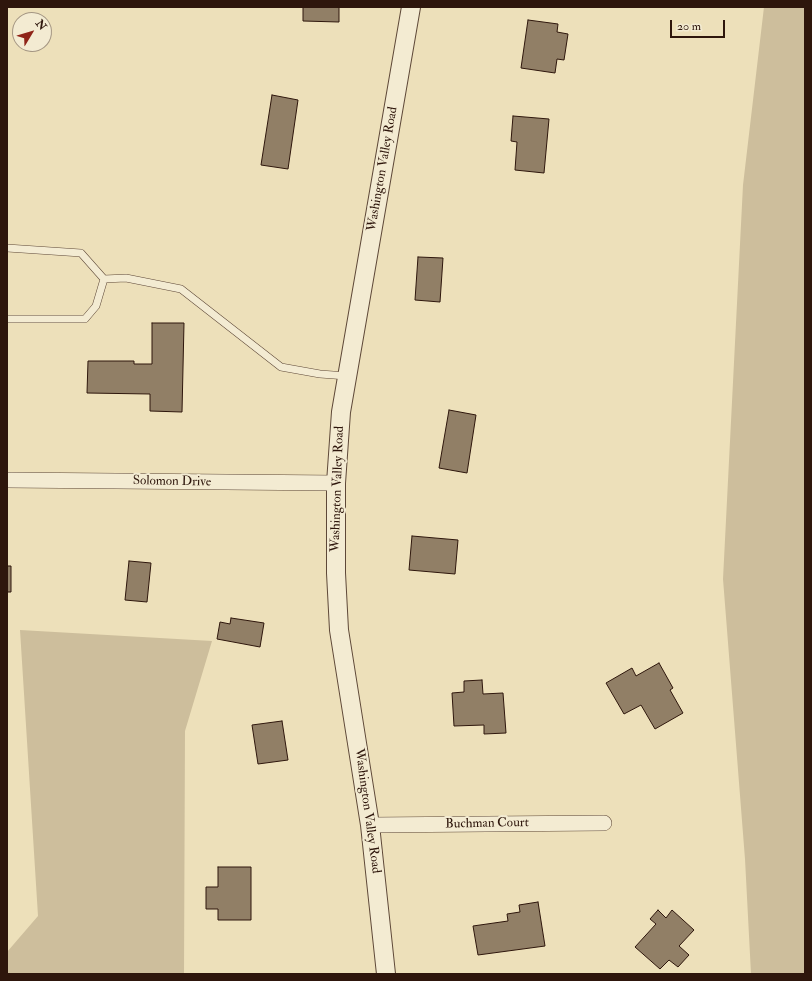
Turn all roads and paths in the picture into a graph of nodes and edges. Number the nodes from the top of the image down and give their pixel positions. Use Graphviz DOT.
graph roads {
  1 [pos="411,7"];
  2 [pos="7,248"];
  3 [pos="104,279"];
  4 [pos="7,319"];
  5 [pos="347,376"];
  6 [pos="7,480"];
  7 [pos="336,484"];
  8 [pos="604,823"];
  9 [pos="370,825"];
  10 [pos="386,974"];
  1 -- 5 [label="street, Washington Valley Road"];
  2 -- 3 [label="lane"];
  3 -- 4 [label="lane"];
  3 -- 5 [label="lane"];
  5 -- 7 [label="street, Washington Valley Road"];
  6 -- 7 [label="street, Solomon Drive"];
  7 -- 9 [label="street, Washington Valley Road"];
  8 -- 9 [label="street, Buchman Court"];
  9 -- 10 [label="street, Washington Valley Road"];
}
